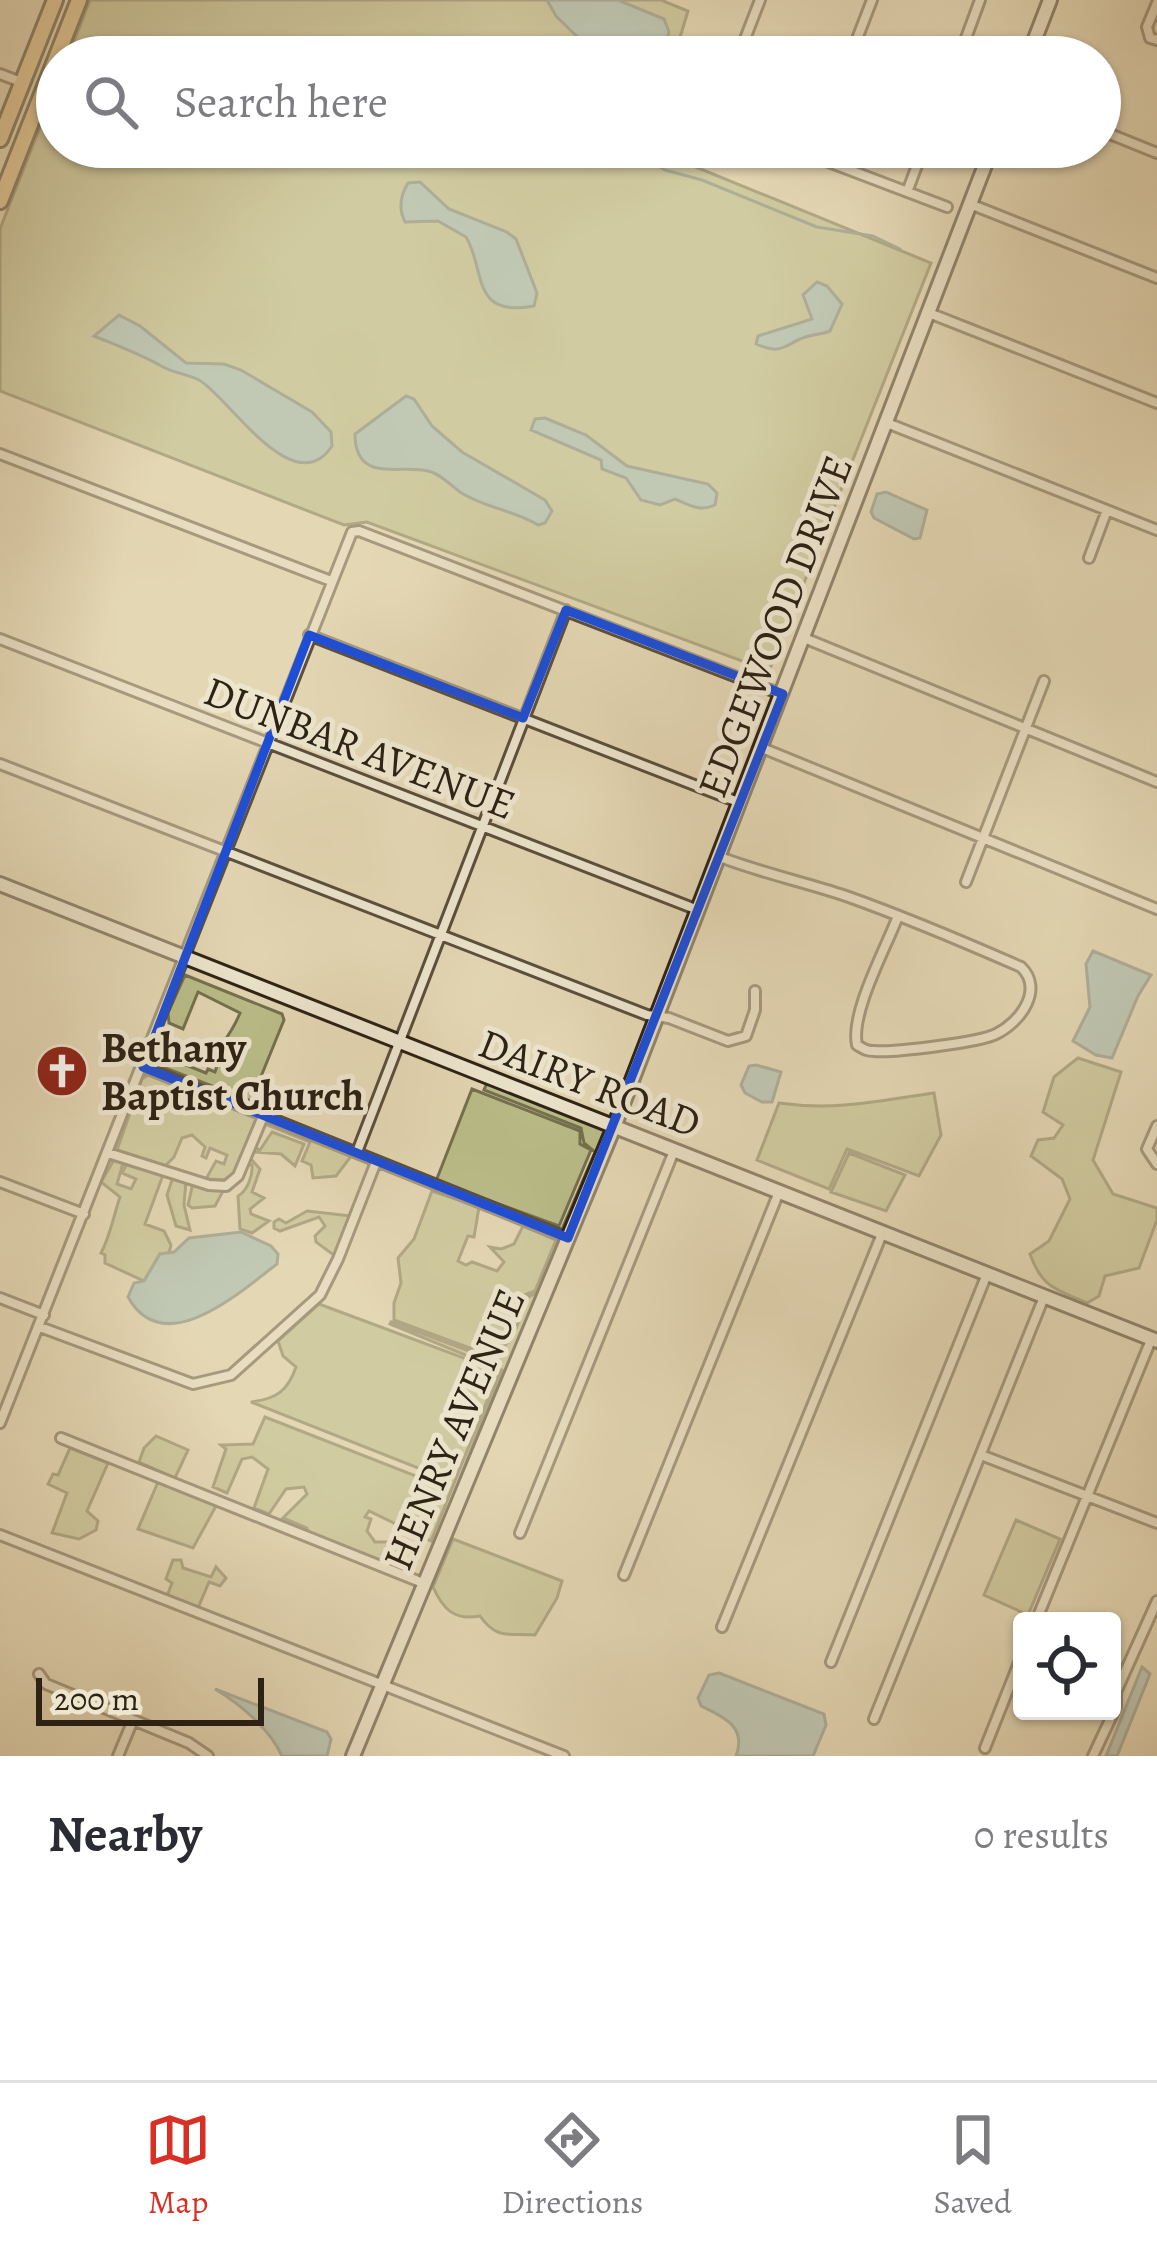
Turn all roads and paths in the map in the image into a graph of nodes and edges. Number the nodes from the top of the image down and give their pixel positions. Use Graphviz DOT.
graph roads {
  1 [pos="55,0"];
  2 [pos="79,0"];
  3 [pos="760,0"];
  4 [pos="872,0"];
  5 [pos="980,0"];
  6 [pos="1050,0"];
  7 [pos="1157,3"];
  8 [pos="41,36"];
  9 [pos="65,36"];
  10 [pos="746,36"];
  11 [pos="858,36"];
  12 [pos="966,36"];
  13 [pos="1036,36"];
  14 [pos="1157,40"];
  15 [pos="36,48"];
  16 [pos="0,74"];
  17 [pos="22,83"];
  18 [pos="36,110"];
  19 [pos="28,130"];
  20 [pos="1121,138"];
  21 [pos="0,140"];
  22 [pos="1157,153"];
  23 [pos="853,168"];
  24 [pos="916,168"];
  25 [pos="984,168"];
  26 [pos="907,192"];
  27 [pos="1,195"];
  28 [pos="970,204"];
  29 [pos="946,207"];
  30 [pos="1157,278"];
  31 [pos="929,314"];
  32 [pos="1157,404"];
  33 [pos="887,423"];
  34 [pos="0,454"];
  35 [pos="1107,510"];
  36 [pos="1157,530"];
  37 [pos="1089,558"];
  38 [pos="331,581"];
  39 [pos="566,610"];
  40 [pos="309,635"];
  41 [pos="804,638"];
  42 [pos="0,639"];
  43 [pos="1044,682"];
  44 [pos="782,694"];
  45 [pos="523,718"];
  46 [pos="1025,728"];
  47 [pos="267,743"];
  48 [pos="762,748"];
  49 [pos="0,764"];
  50 [pos="1157,782"];
  51 [pos="741,803"];
  52 [pos="480,826"];
  53 [pos="983,837"];
  54 [pos="225,852"];
  55 [pos="720,856"];
  56 [pos="966,882"];
  57 [pos="0,884"];
  58 [pos="1157,909"];
  59 [pos="699,911"];
  60 [pos="898,916"];
  61 [pos="439,934"];
  62 [pos="184,958"];
  63 [pos="754,991"];
  64 [pos="657,1017"];
  65 [pos="397,1042"];
  66 [pos="142,1066"];
  67 [pos="264,1114"];
  68 [pos="1157,1126"];
  69 [pos="614,1127"];
  70 [pos="674,1151"];
  71 [pos="357,1152"];
  72 [pos="108,1153"];
  73 [pos="376,1162"];
  74 [pos="1157,1164"];
  75 [pos="0,1182"];
  76 [pos="778,1192"];
  77 [pos="84,1214"];
  78 [pos="882,1232"];
  79 [pos="568,1238"];
  80 [pos="988,1273"];
  81 [pos="1045,1296"];
  82 [pos="0,1298"];
  83 [pos="44,1315"];
  84 [pos="40,1327"];
  85 [pos="1154,1339"];
  86 [pos="0,1423"];
  87 [pos="62,1438"];
  88 [pos="981,1455"];
  89 [pos="1087,1496"];
  90 [pos="1157,1523"];
  91 [pos="520,1533"];
  92 [pos="0,1535"];
  93 [pos="624,1575"];
  94 [pos="423,1583"];
  95 [pos="1157,1600"];
  96 [pos="1040,1612"];
  97 [pos="722,1627"];
  98 [pos="831,1662"];
  99 [pos="39,1674"];
  100 [pos="1121,1676"];
  101 [pos="1013,1678"];
  102 [pos="381,1684"];
  103 [pos="874,1719"];
  104 [pos="133,1720"];
  105 [pos="1111,1720"];
  106 [pos="986,1748"];
  107 [pos="118,1756"];
  108 [pos="208,1756"];
  109 [pos="353,1756"];
  110 [pos="564,1756"];
  111 [pos="1094,1756"];
  1 -- 8 [label="main road"];
  2 -- 9 [label="main road"];
  3 -- 10 [label="street"];
  4 -- 11 [label="street"];
  5 -- 12 [label="street"];
  6 -- 13 [label="street"];
  7 -- 14 [label="street"];
  15 -- 17 [label="main road"];
  16 -- 17 [label="street"];
  17 -- 19 [label="main road"];
  17 -- 21 [label="main road"];
  18 -- 19 [label="main road"];
  19 -- 27 [label="main road"];
  20 -- 22 [label="street"];
  23 -- 26 [label="street"];
  24 -- 26 [label="street"];
  25 -- 28 [label="street, EDGEWOOD DRIVE"];
  26 -- 29 [label="street"];
  28 -- 30 [label="street"];
  28 -- 31 [label="street, EDGEWOOD DRIVE"];
  31 -- 32 [label="street"];
  31 -- 33 [label="street, EDGEWOOD DRIVE"];
  33 -- 35 [label="street"];
  33 -- 41 [label="street, EDGEWOOD DRIVE"];
  34 -- 38 [label="street"];
  35 -- 36 [label="street"];
  35 -- 37 [label="street"];
  38 -- 39 [label="street"];
  38 -- 40 [label="street"];
  39 -- 44 [label="street"];
  39 -- 45 [label="street"];
  40 -- 45 [label="street"];
  40 -- 47 [label="street"];
  41 -- 44 [label="street, EDGEWOOD DRIVE"];
  41 -- 46 [label="street"];
  42 -- 47 [label="street, DUNBAR AVENUE"];
  43 -- 46 [label="street"];
  44 -- 48 [label="street, EDGEWOOD DRIVE"];
  45 -- 51 [label="street"];
  45 -- 52 [label="street"];
  46 -- 50 [label="street"];
  46 -- 53 [label="street"];
  47 -- 52 [label="street, DUNBAR AVENUE"];
  47 -- 54 [label="street"];
  48 -- 51 [label="street, EDGEWOOD DRIVE"];
  48 -- 53 [label="street"];
  49 -- 54 [label="street"];
  51 -- 55 [label="street, EDGEWOOD DRIVE"];
  52 -- 59 [label="street, DUNBAR AVENUE"];
  52 -- 61 [label="street"];
  53 -- 56 [label="street"];
  53 -- 58 [label="street"];
  54 -- 61 [label="street"];
  54 -- 62 [label="street"];
  55 -- 59 [label="street, EDGEWOOD DRIVE"];
  55 -- 60 [label="street"];
  57 -- 62 [label="street, DAIRY ROAD"];
  59 -- 64 [label="street, EDGEWOOD DRIVE"];
  60 -- 60 [label="street"];
  61 -- 64 [label="street"];
  61 -- 65 [label="street"];
  62 -- 65 [label="street, DAIRY ROAD"];
  62 -- 66 [label="street"];
  63 -- 64 [label="street"];
  64 -- 69 [label="street, EDGEWOOD DRIVE"];
  65 -- 69 [label="street, DAIRY ROAD"];
  65 -- 71 [label="street"];
  66 -- 67 [label="street"];
  66 -- 72 [label="street"];
  67 -- 71 [label="street"];
  67 -- 72 [label="street"];
  68 -- 74 [label="street"];
  69 -- 70 [label="street, DAIRY ROAD"];
  69 -- 79 [label="street, HENRY AVENUE"];
  70 -- 76 [label="street, DAIRY ROAD"];
  70 -- 91 [label="street"];
  71 -- 73 [label="street"];
  72 -- 77 [label="street"];
  73 -- 79 [label="street"];
  73 -- 84 [label="street"];
  75 -- 77 [label="street"];
  76 -- 78 [label="street, DAIRY ROAD"];
  76 -- 93 [label="street"];
  77 -- 83 [label="street"];
  78 -- 80 [label="street, DAIRY ROAD"];
  78 -- 97 [label="street"];
  79 -- 94 [label="street, HENRY AVENUE"];
  80 -- 81 [label="street, DAIRY ROAD"];
  80 -- 98 [label="street"];
  81 -- 85 [label="street, DAIRY ROAD"];
  81 -- 88 [label="street"];
  82 -- 83 [label="street"];
  83 -- 84 [label="street"];
  84 -- 86 [label="street"];
  85 -- 89 [label="street"];
  87 -- 94 [label="street"];
  88 -- 89 [label="street"];
  88 -- 103 [label="street"];
  89 -- 90 [label="street"];
  89 -- 96 [label="street"];
  92 -- 102 [label="street"];
  94 -- 102 [label="street, HENRY AVENUE"];
  95 -- 100 [label="street"];
  99 -- 104 [label="street"];
  101 -- 106 [label="street"];
  102 -- 109 [label="street, HENRY AVENUE"];
  102 -- 110 [label="street"];
  104 -- 107 [label="street"];
  104 -- 108 [label="street"];
  105 -- 111 [label="street"];
}
